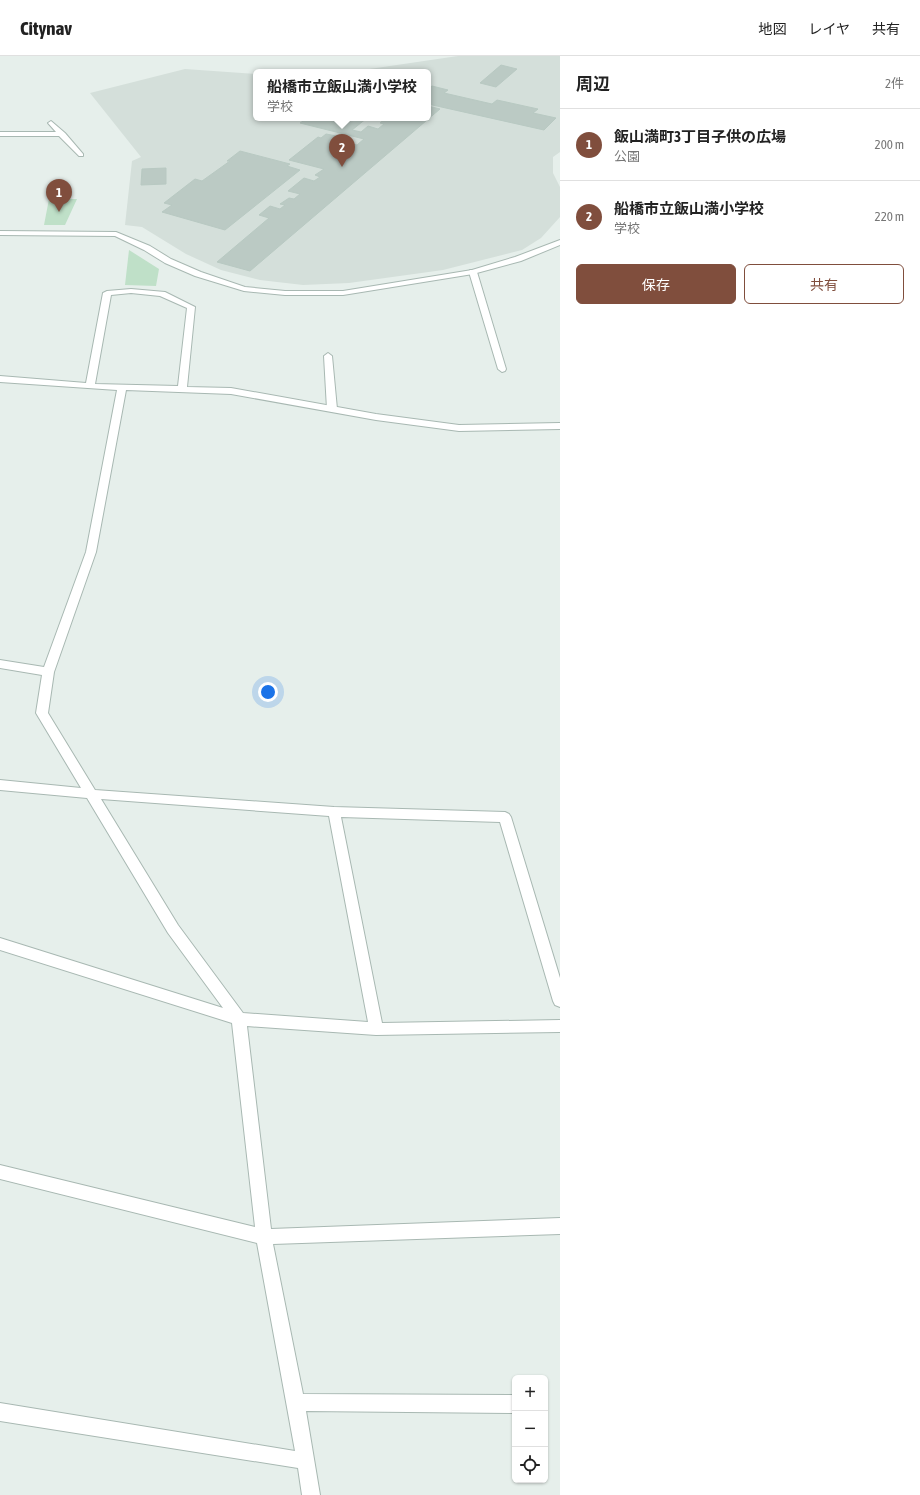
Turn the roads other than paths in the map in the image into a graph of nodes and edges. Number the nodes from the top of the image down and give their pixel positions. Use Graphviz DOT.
graph roads {
  1 [pos="51,123"];
  2 [pos="0,134"];
  3 [pos="63,134"];
  4 [pos="81,155"];
  5 [pos="0,234"];
  6 [pos="560,243"];
  7 [pos="473,272"];
  8 [pos="328,356"];
  9 [pos="502,369"];
  10 [pos="0,379"];
  11 [pos="90,386"];
  12 [pos="122,387"];
  13 [pos="182,389"];
  14 [pos="332,409"];
  15 [pos="560,426"];
  16 [pos="0,664"];
  17 [pos="48,672"];
  18 [pos="0,785"];
  19 [pos="92,794"];
  20 [pos="334,812"];
  21 [pos="0,944"];
  22 [pos="560,1001"];
  23 [pos="239,1019"];
  24 [pos="560,1026"];
  25 [pos="376,1029"];
  26 [pos="0,1172"];
  27 [pos="560,1226"];
  28 [pos="264,1237"];
  29 [pos="296,1402"];
  30 [pos="512,1404"];
  31 [pos="0,1412"];
  32 [pos="306,1461"];
  33 [pos="311,1495"];
  1 -- 3 [label="street"];
  2 -- 3 [label="street"];
  3 -- 4 [label="street"];
  5 -- 7 [label="street"];
  6 -- 7 [label="street"];
  7 -- 9 [label="street"];
  8 -- 14 [label="street"];
  10 -- 11 [label="street"];
  11 -- 12 [label="street"];
  11 -- 13 [label="street"];
  12 -- 13 [label="street"];
  12 -- 17 [label="street"];
  13 -- 14 [label="street"];
  14 -- 15 [label="street"];
  16 -- 17 [label="street"];
  17 -- 19 [label="street"];
  18 -- 19 [label="street"];
  19 -- 20 [label="street"];
  19 -- 23 [label="street"];
  20 -- 22 [label="street"];
  20 -- 25 [label="street"];
  21 -- 23 [label="street"];
  23 -- 25 [label="street"];
  23 -- 28 [label="street"];
  24 -- 25 [label="street"];
  26 -- 28 [label="street"];
  27 -- 28 [label="street"];
  28 -- 29 [label="street"];
  29 -- 30 [label="street"];
  29 -- 32 [label="street"];
  31 -- 32 [label="street"];
  32 -- 33 [label="street"];
}
